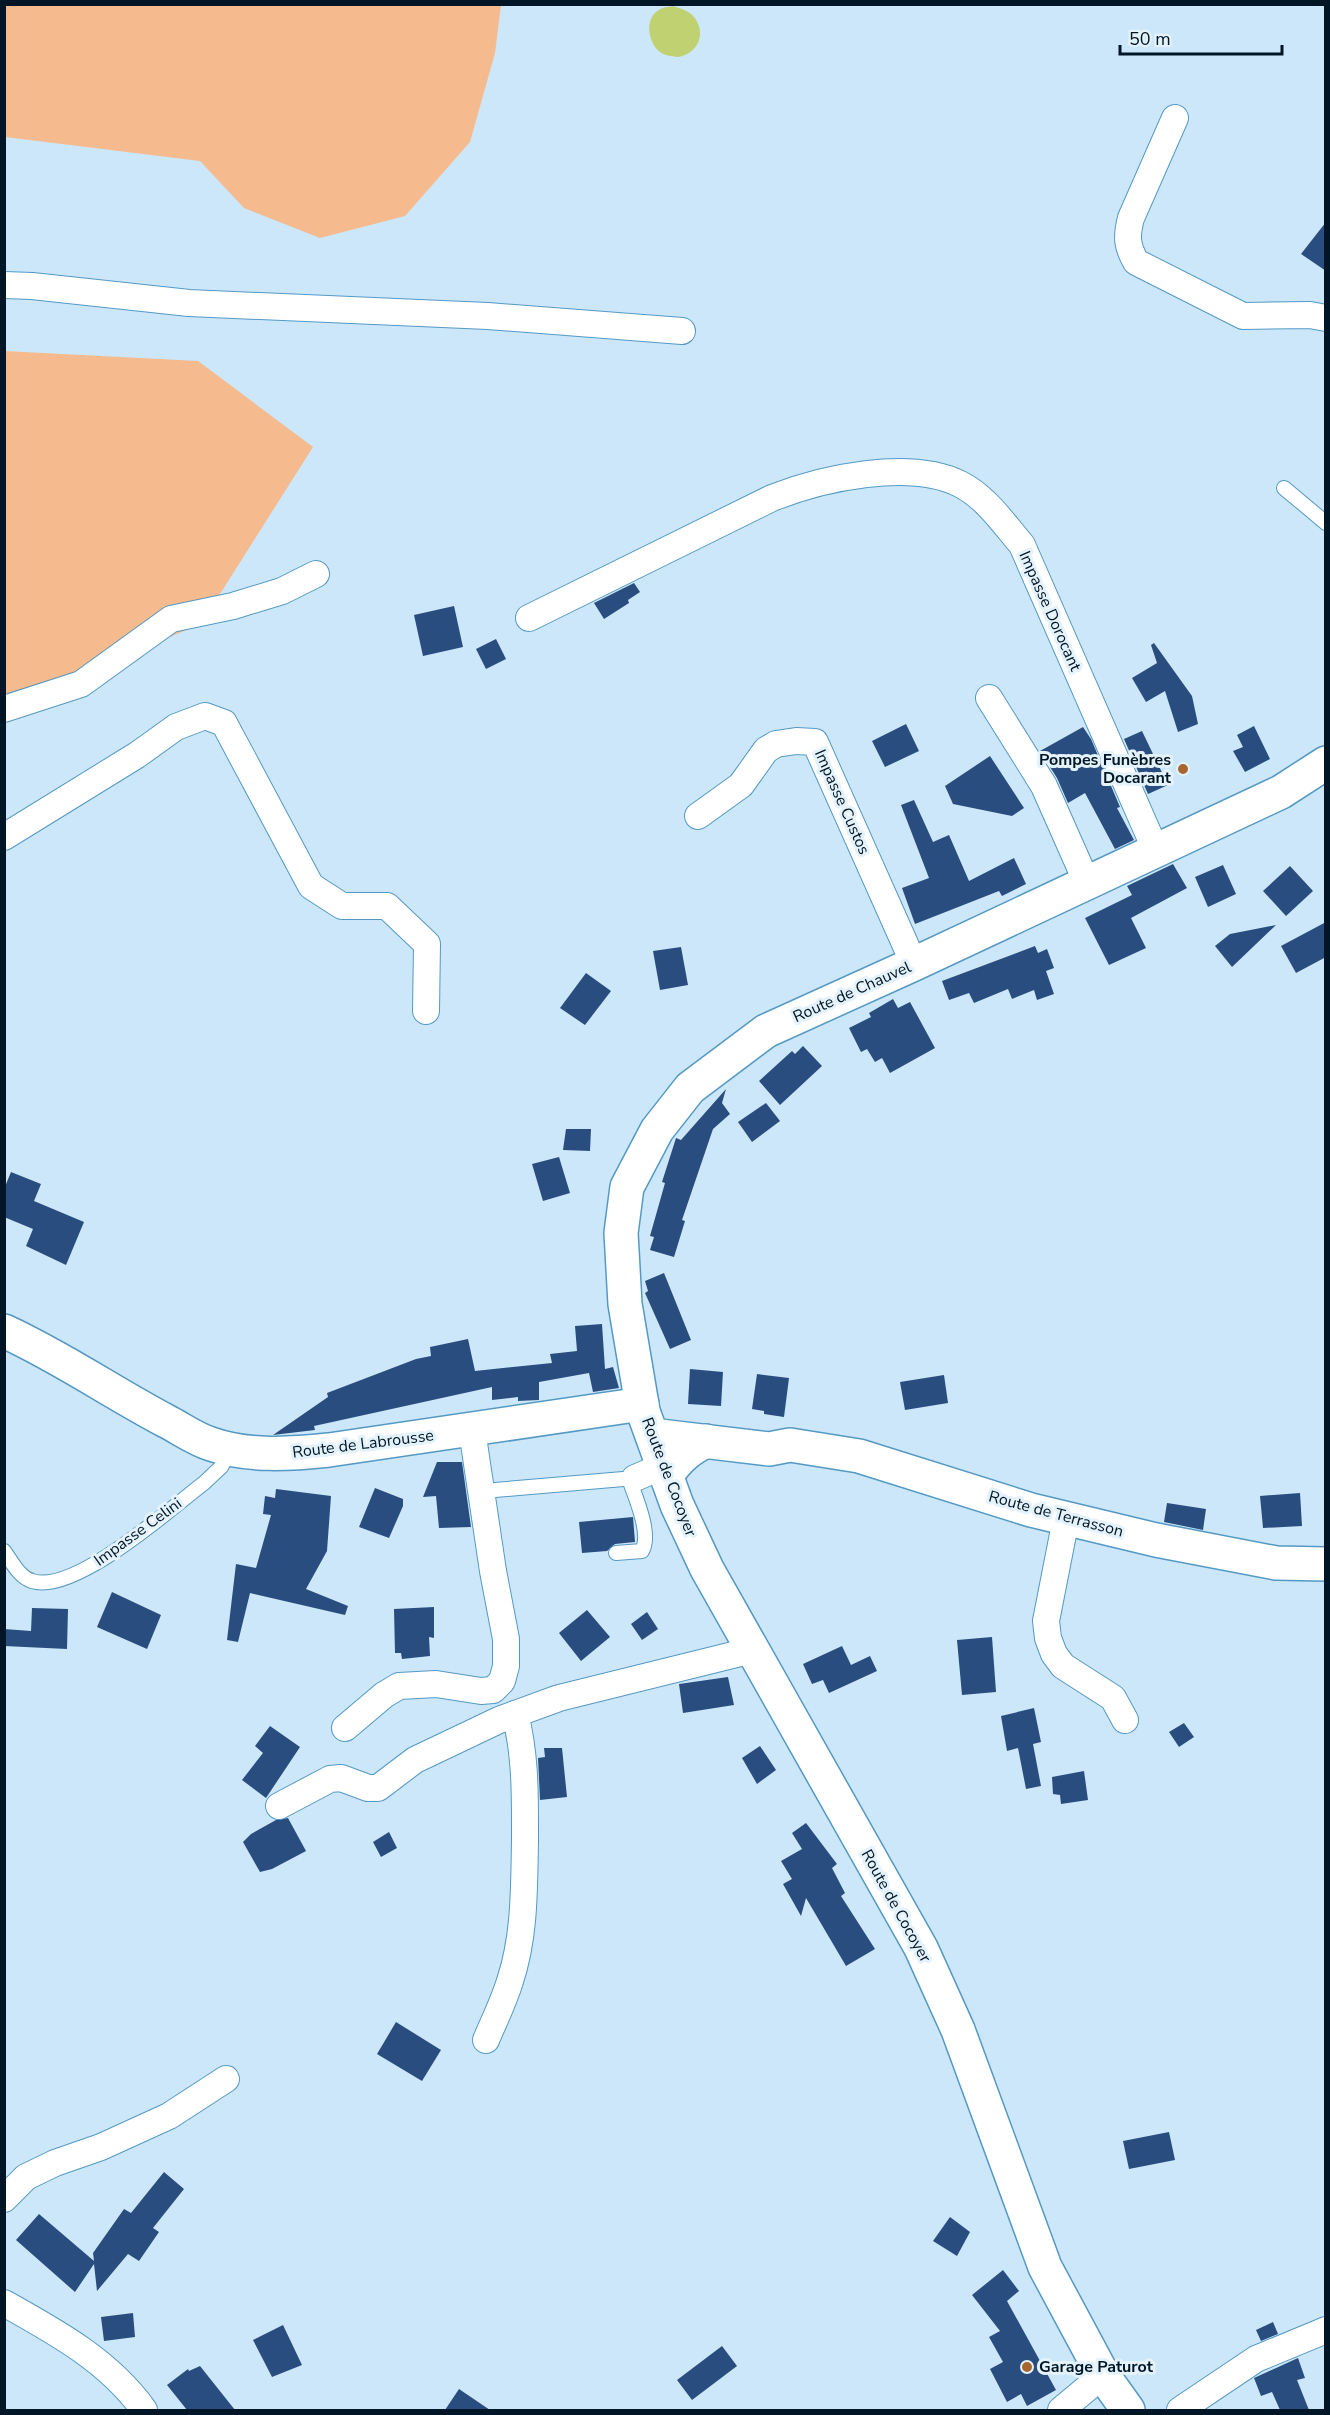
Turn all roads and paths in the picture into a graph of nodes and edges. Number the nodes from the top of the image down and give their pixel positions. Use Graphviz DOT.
graph roads {
  1 [pos="1175,118"];
  2 [pos="4,285"];
  3 [pos="1326,318"];
  4 [pos="682,331"];
  5 [pos="1284,488"];
  6 [pos="1326,523"];
  7 [pos="316,574"];
  8 [pos="530,618"];
  9 [pos="989,698"];
  10 [pos="4,709"];
  11 [pos="1326,763"];
  12 [pos="698,816"];
  13 [pos="4,837"];
  14 [pos="1156,851"];
  15 [pos="1087,883"];
  16 [pos="914,964"];
  17 [pos="426,1011"];
  18 [pos="4,1331"];
  19 [pos="645,1416"];
  20 [pos="472,1430"];
  21 [pos="706,1441"];
  22 [pos="790,1445"];
  23 [pos="231,1449"];
  24 [pos="648,1475"];
  25 [pos="495,1490"];
  26 [pos="1066,1519"];
  27 [pos="4,1551"];
  28 [pos="616,1553"];
  29 [pos="1326,1564"];
  30 [pos="753,1650"];
  31 [pos="515,1714"];
  32 [pos="1125,1720"];
  33 [pos="345,1728"];
  34 [pos="279,1806"];
  35 [pos="486,2040"];
  36 [pos="226,2079"];
  37 [pos="4,2199"];
  38 [pos="4,2303"];
  39 [pos="1326,2330"];
  40 [pos="1103,2375"];
  41 [pos="144,2410"];
  42 [pos="1061,2410"];
  43 [pos="1128,2410"];
  44 [pos="1180,2410"];
  1 -- 3 [label="street"];
  2 -- 4 [label="street"];
  5 -- 6 [label="lane"];
  7 -- 10 [label="street"];
  8 -- 14 [label="street, Impasse Dorocant"];
  9 -- 15 [label="street"];
  11 -- 14 [label="main road, Route de Chauvel"];
  12 -- 16 [label="street, Impasse Custos"];
  13 -- 17 [label="street"];
  14 -- 15 [label="main road, Route de Chauvel"];
  15 -- 16 [label="main road, Route de Chauvel"];
  16 -- 19 [label="main road, Route de Chauvel"];
  18 -- 23 [label="main road, Route de Labrousse"];
  19 -- 20 [label="main road, Route de Labrousse"];
  19 -- 21 [label="main road, Route de Terrasson"];
  19 -- 22 [label="main road, Route de Terrasson"];
  19 -- 24 [label="main road, Route de Cocoyer"];
  20 -- 23 [label="main road, Route de Labrousse"];
  20 -- 33 [label="street"];
  21 -- 22 [label="main road, Route de Terrasson"];
  21 -- 24 [label="main road"];
  22 -- 26 [label="main road, Route de Terrasson"];
  23 -- 27 [label="lane, Impasse Celini"];
  24 -- 25 [label="lane"];
  24 -- 28 [label="lane"];
  24 -- 30 [label="main road, Route de Cocoyer"];
  26 -- 29 [label="main road, Route de Terrasson"];
  26 -- 32 [label="street"];
  30 -- 31 [label="street"];
  30 -- 40 [label="main road, Route de Cocoyer"];
  31 -- 34 [label="street"];
  31 -- 35 [label="street"];
  36 -- 37 [label="street"];
  38 -- 41 [label="street"];
  39 -- 44 [label="street"];
  40 -- 42 [label="street"];
  40 -- 43 [label="main road, Route de Cocoyer"];
}
